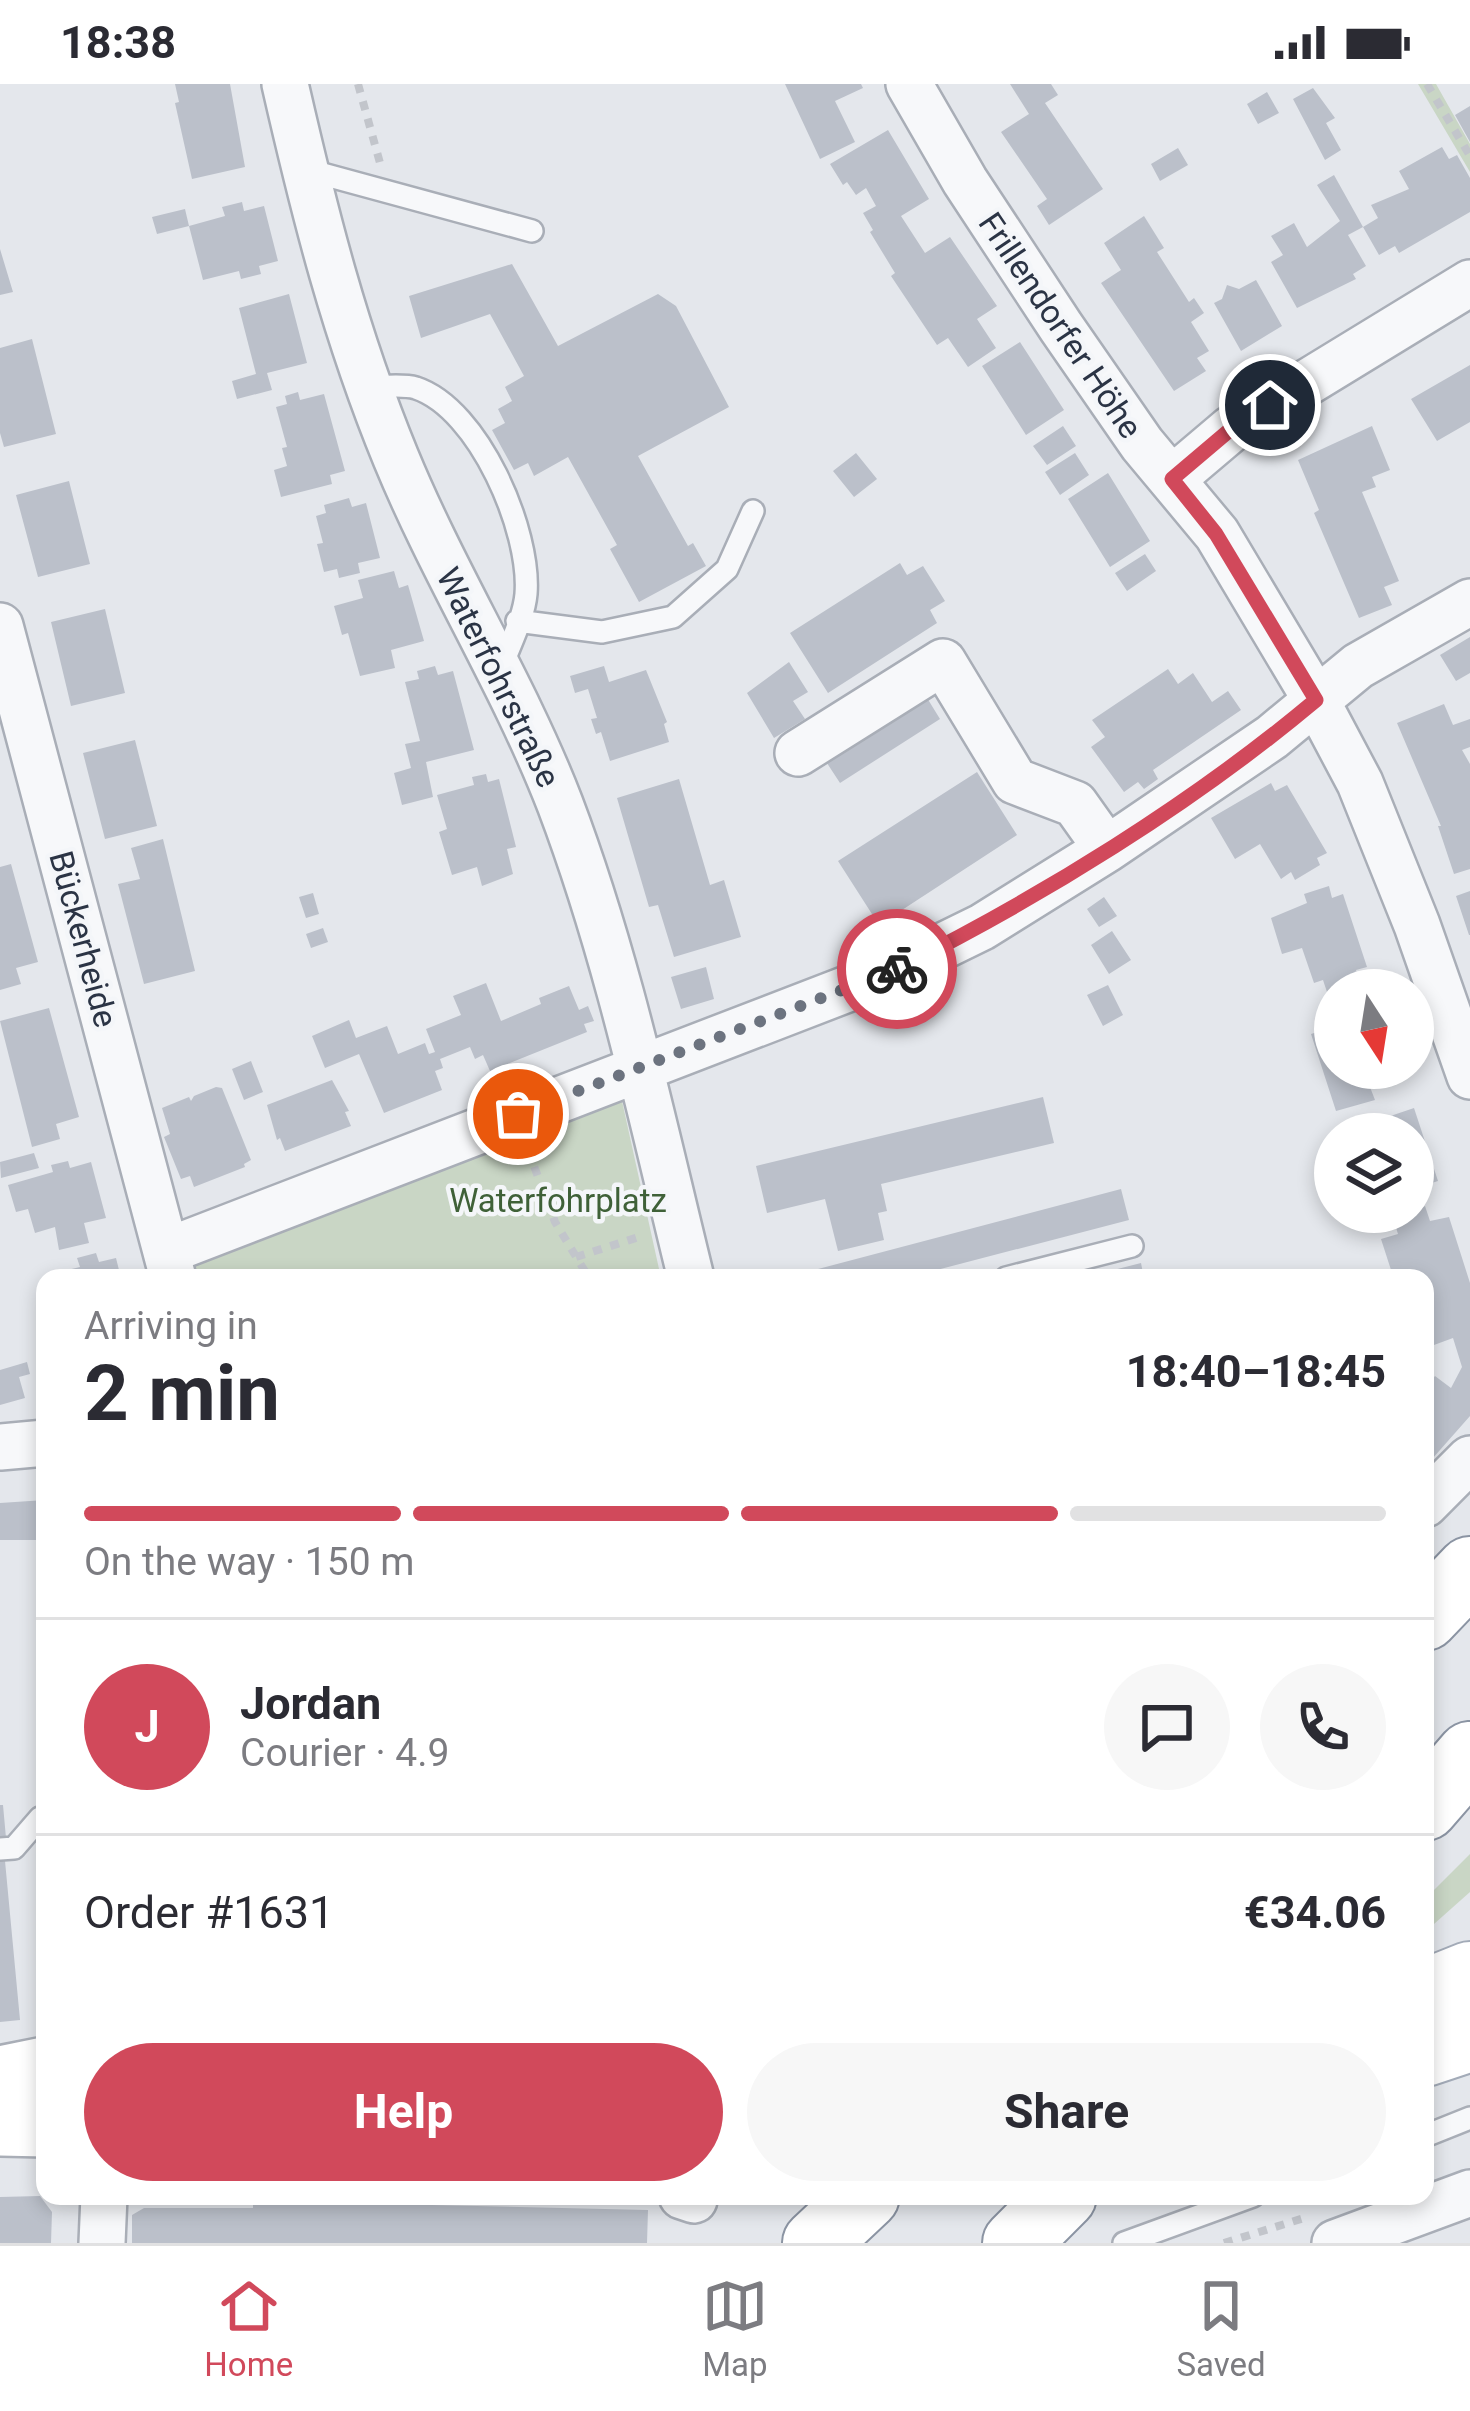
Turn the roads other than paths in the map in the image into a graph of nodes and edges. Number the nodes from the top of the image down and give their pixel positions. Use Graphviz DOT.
graph roads {
  1 [pos="285,84"];
  2 [pos="909,84"];
  3 [pos="304,169"];
  4 [pos="532,231"];
  5 [pos="1470,283"];
  6 [pos="369,387"];
  7 [pos="1172,479"];
  8 [pos="753,511"];
  9 [pos="1470,602"];
  10 [pos="517,621"];
  11 [pos="0,626"];
  12 [pos="500,672"];
  13 [pos="1316,700"];
  14 [pos="798,753"];
  15 [pos="1107,849"];
  16 [pos="638,1070"];
  17 [pos="1470,1076"];
  18 [pos="1132,1246"];
  19 [pos="170,1265"];
  20 [pos="689,1269"];
  21 [pos="1041,1269"];
  22 [pos="36,1444"];
  23 [pos="0,1447"];
  24 [pos="1470,1460"];
  25 [pos="1434,1495"];
  26 [pos="1470,1570"];
  27 [pos="1434,1608"];
  28 [pos="1470,1755"];
  29 [pos="1434,1797"];
  30 [pos="36,1823"];
  31 [pos="0,1850"];
  32 [pos="1470,1976"];
  33 [pos="1434,1990"];
  34 [pos="1470,2038"];
  35 [pos="1434,2050"];
  36 [pos="36,2071"];
  37 [pos="0,2078"];
  38 [pos="1470,2118"];
  39 [pos="0,2124"];
  40 [pos="36,2125"];
  41 [pos="1434,2132"];
  42 [pos="1470,2193"];
  43 [pos="1434,2202"];
  44 [pos="104,2205"];
  45 [pos="856,2205"];
  46 [pos="1228,2205"];
  47 [pos="1422,2205"];
  48 [pos="1319,2231"];
  49 [pos="102,2243"];
  50 [pos="816,2243"];
  51 [pos="1124,2243"];
  1 -- 3 [label="street, Waterfohrstraße"];
  2 -- 7 [label="street, Frillendorfer Höhe"];
  3 -- 4 [label="lane"];
  3 -- 6 [label="street, Waterfohrstraße"];
  5 -- 7 [label="street"];
  6 -- 10 [label="lane"];
  6 -- 12 [label="street, Waterfohrstraße"];
  7 -- 13 [label="street, Frillendorfer Höhe"];
  8 -- 10 [label="lane"];
  9 -- 13 [label="street"];
  10 -- 12 [label="lane"];
  11 -- 19 [label="street, Bückerheide"];
  12 -- 16 [label="street, Waterfohrstraße"];
  13 -- 15 [label="street"];
  13 -- 17 [label="street, Frillendorfer Höhe"];
  14 -- 15 [label="street"];
  15 -- 16 [label="street"];
  16 -- 19 [label="street"];
  16 -- 20 [label="street, Waterfohrstraße"];
  18 -- 21 [label="lane"];
  22 -- 23 [label="street"];
  24 -- 25 [label="street"];
  26 -- 27 [label="main road"];
  28 -- 29 [label="main road"];
  30 -- 31 [label="lane"];
  32 -- 33 [label="main road"];
  34 -- 35 [label="main road"];
  36 -- 37 [label="main road"];
  38 -- 41 [label="lane"];
  39 -- 40 [label="main road"];
  42 -- 43 [label="street"];
  44 -- 49 [label="street"];
  45 -- 50 [label="main road"];
  46 -- 51 [label="lane"];
  47 -- 48 [label="street"];
}
